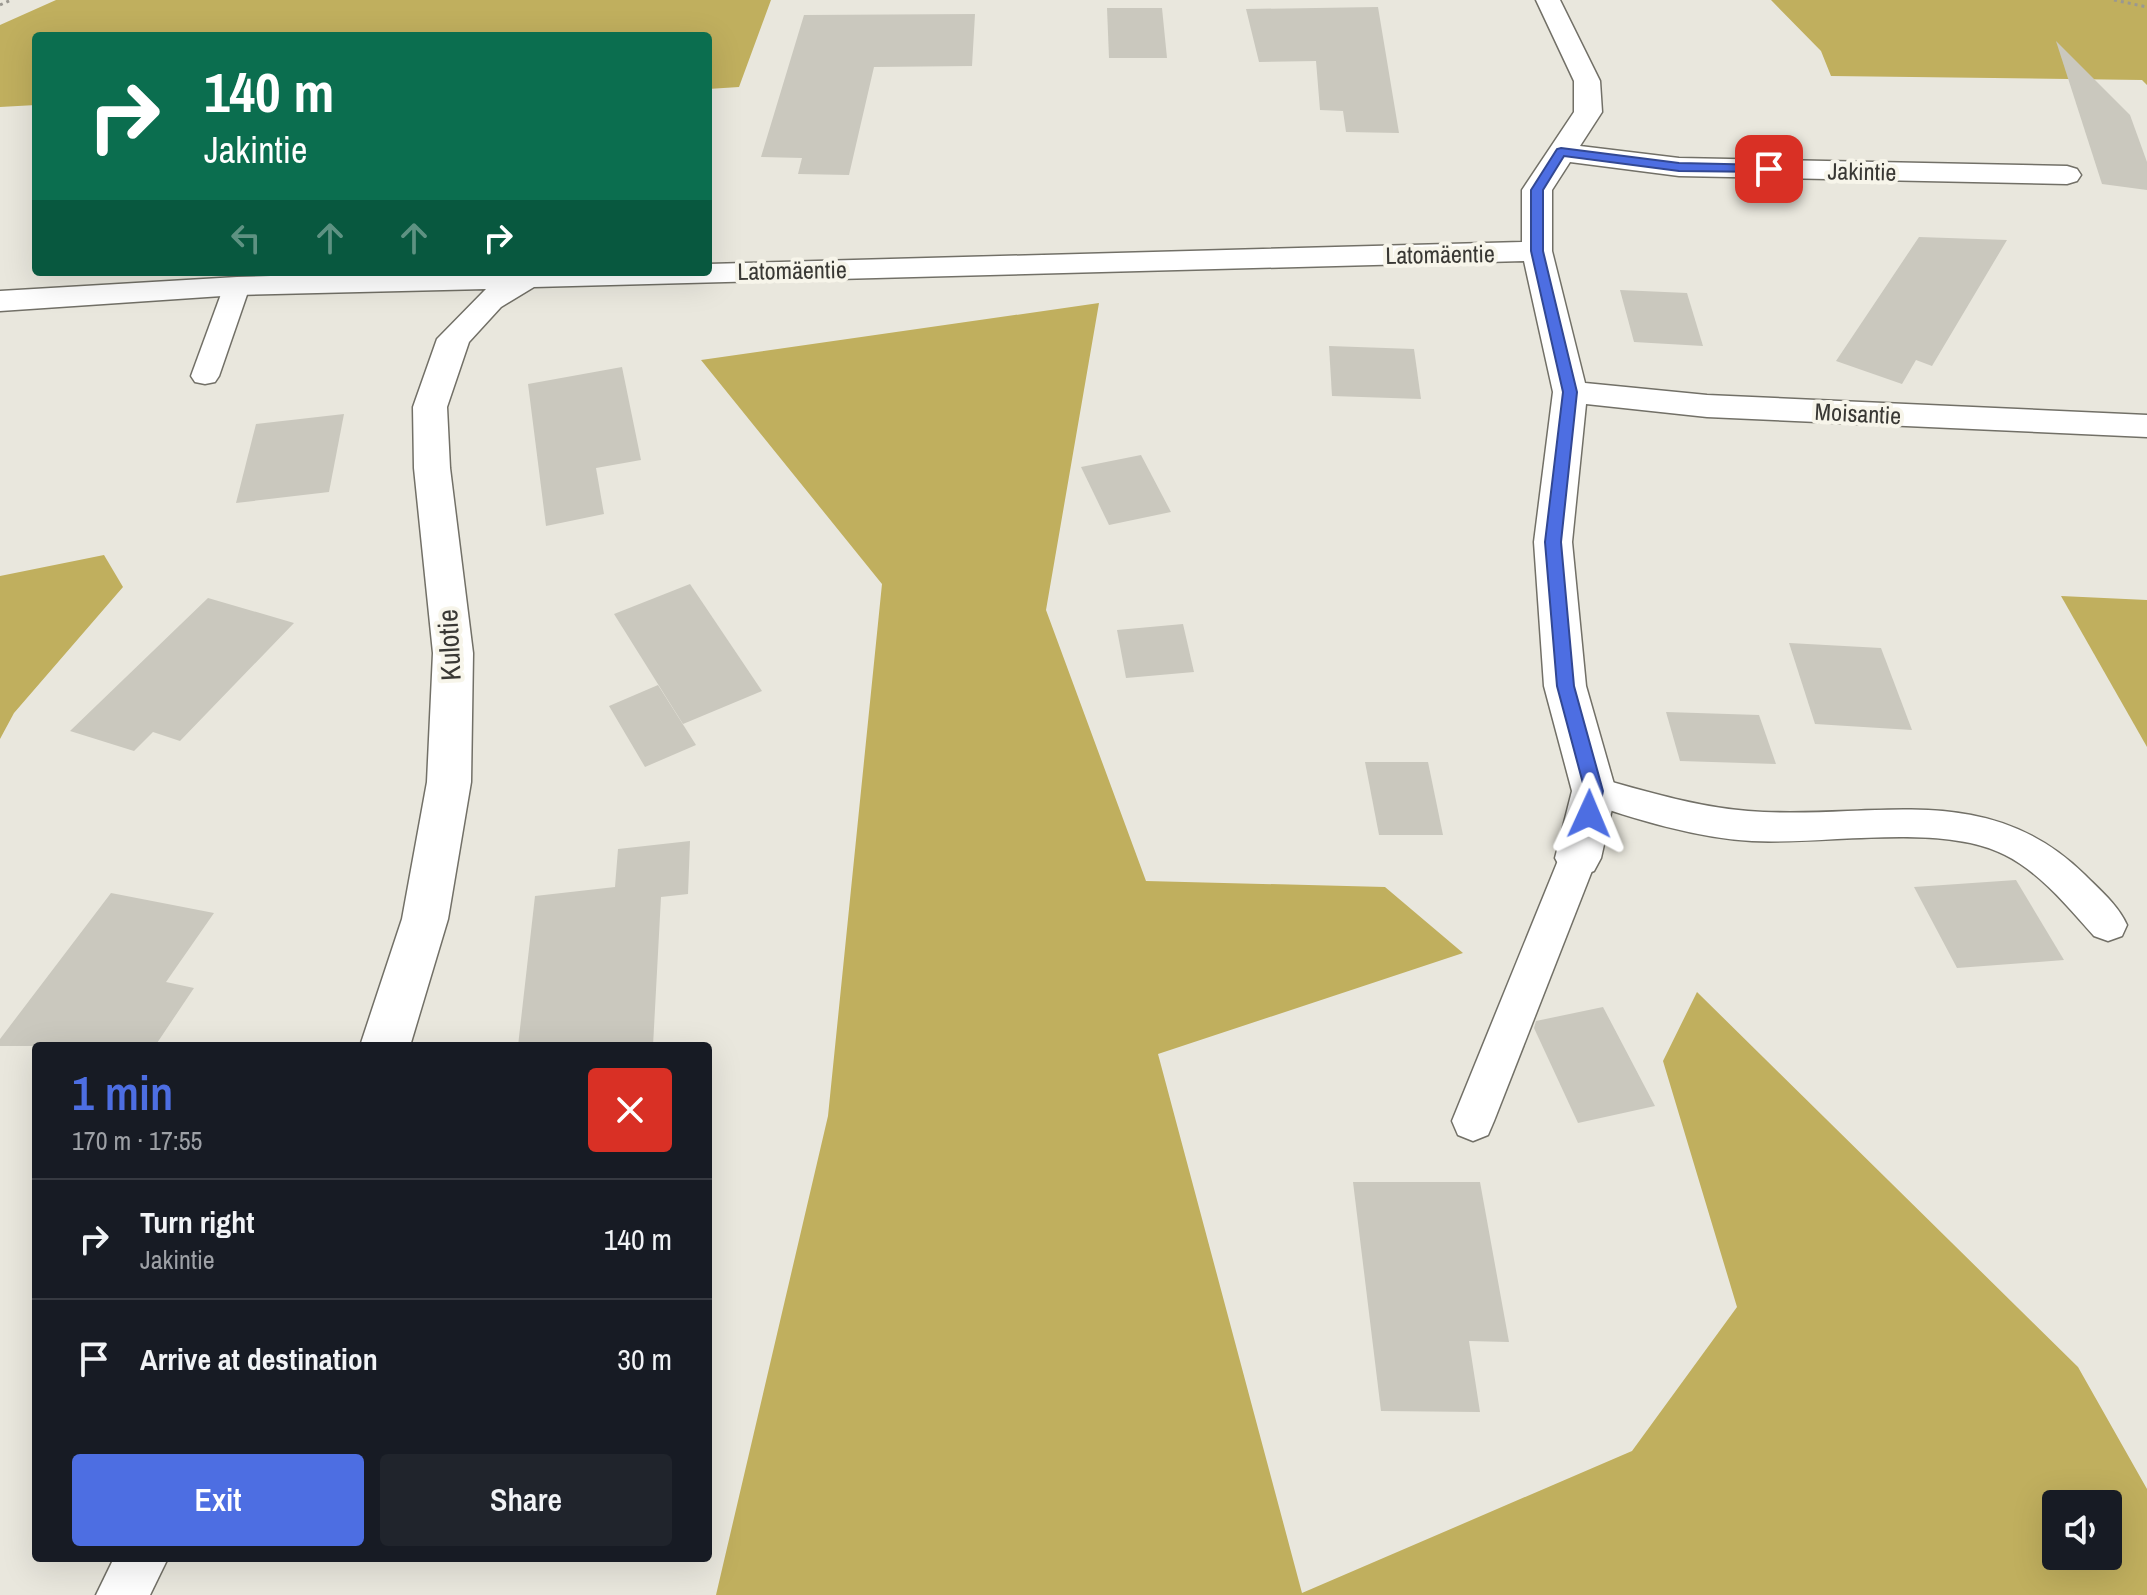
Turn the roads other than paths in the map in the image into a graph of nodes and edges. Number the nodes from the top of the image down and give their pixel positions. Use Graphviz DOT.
graph roads {
  1 [pos="1548,0"];
  2 [pos="1561,152"];
  3 [pos="2067,175"];
  4 [pos="1537,251"];
  5 [pos="712,272"];
  6 [pos="568,276"];
  7 [pos="529,277"];
  8 [pos="237,286"];
  9 [pos="0,301"];
  10 [pos="205,376"];
  11 [pos="1570,392"];
  12 [pos="2147,426"];
  13 [pos="1594,791"];
  14 [pos="1578,858"];
  15 [pos="2108,925"];
  16 [pos="386,1042"];
  17 [pos="1473,1121"];
  18 [pos="140,1562"];
  19 [pos="122,1595"];
  1 -- 2 [label="street"];
  2 -- 3 [label="street, Jakintie"];
  2 -- 4 [label="street"];
  4 -- 5 [label="street, Latomäentie"];
  4 -- 11 [label="street"];
  6 -- 7 [label="street, Latomäentie"];
  7 -- 8 [label="street, Latomäentie"];
  7 -- 16 [label="street, Kulotie"];
  8 -- 9 [label="street, Latomäentie"];
  8 -- 10 [label="lane"];
  11 -- 12 [label="street, Moisantie"];
  11 -- 13 [label="street"];
  13 -- 14 [label="street"];
  13 -- 15 [label="lane"];
  14 -- 17 [label="lane"];
  18 -- 19 [label="lane"];
}
